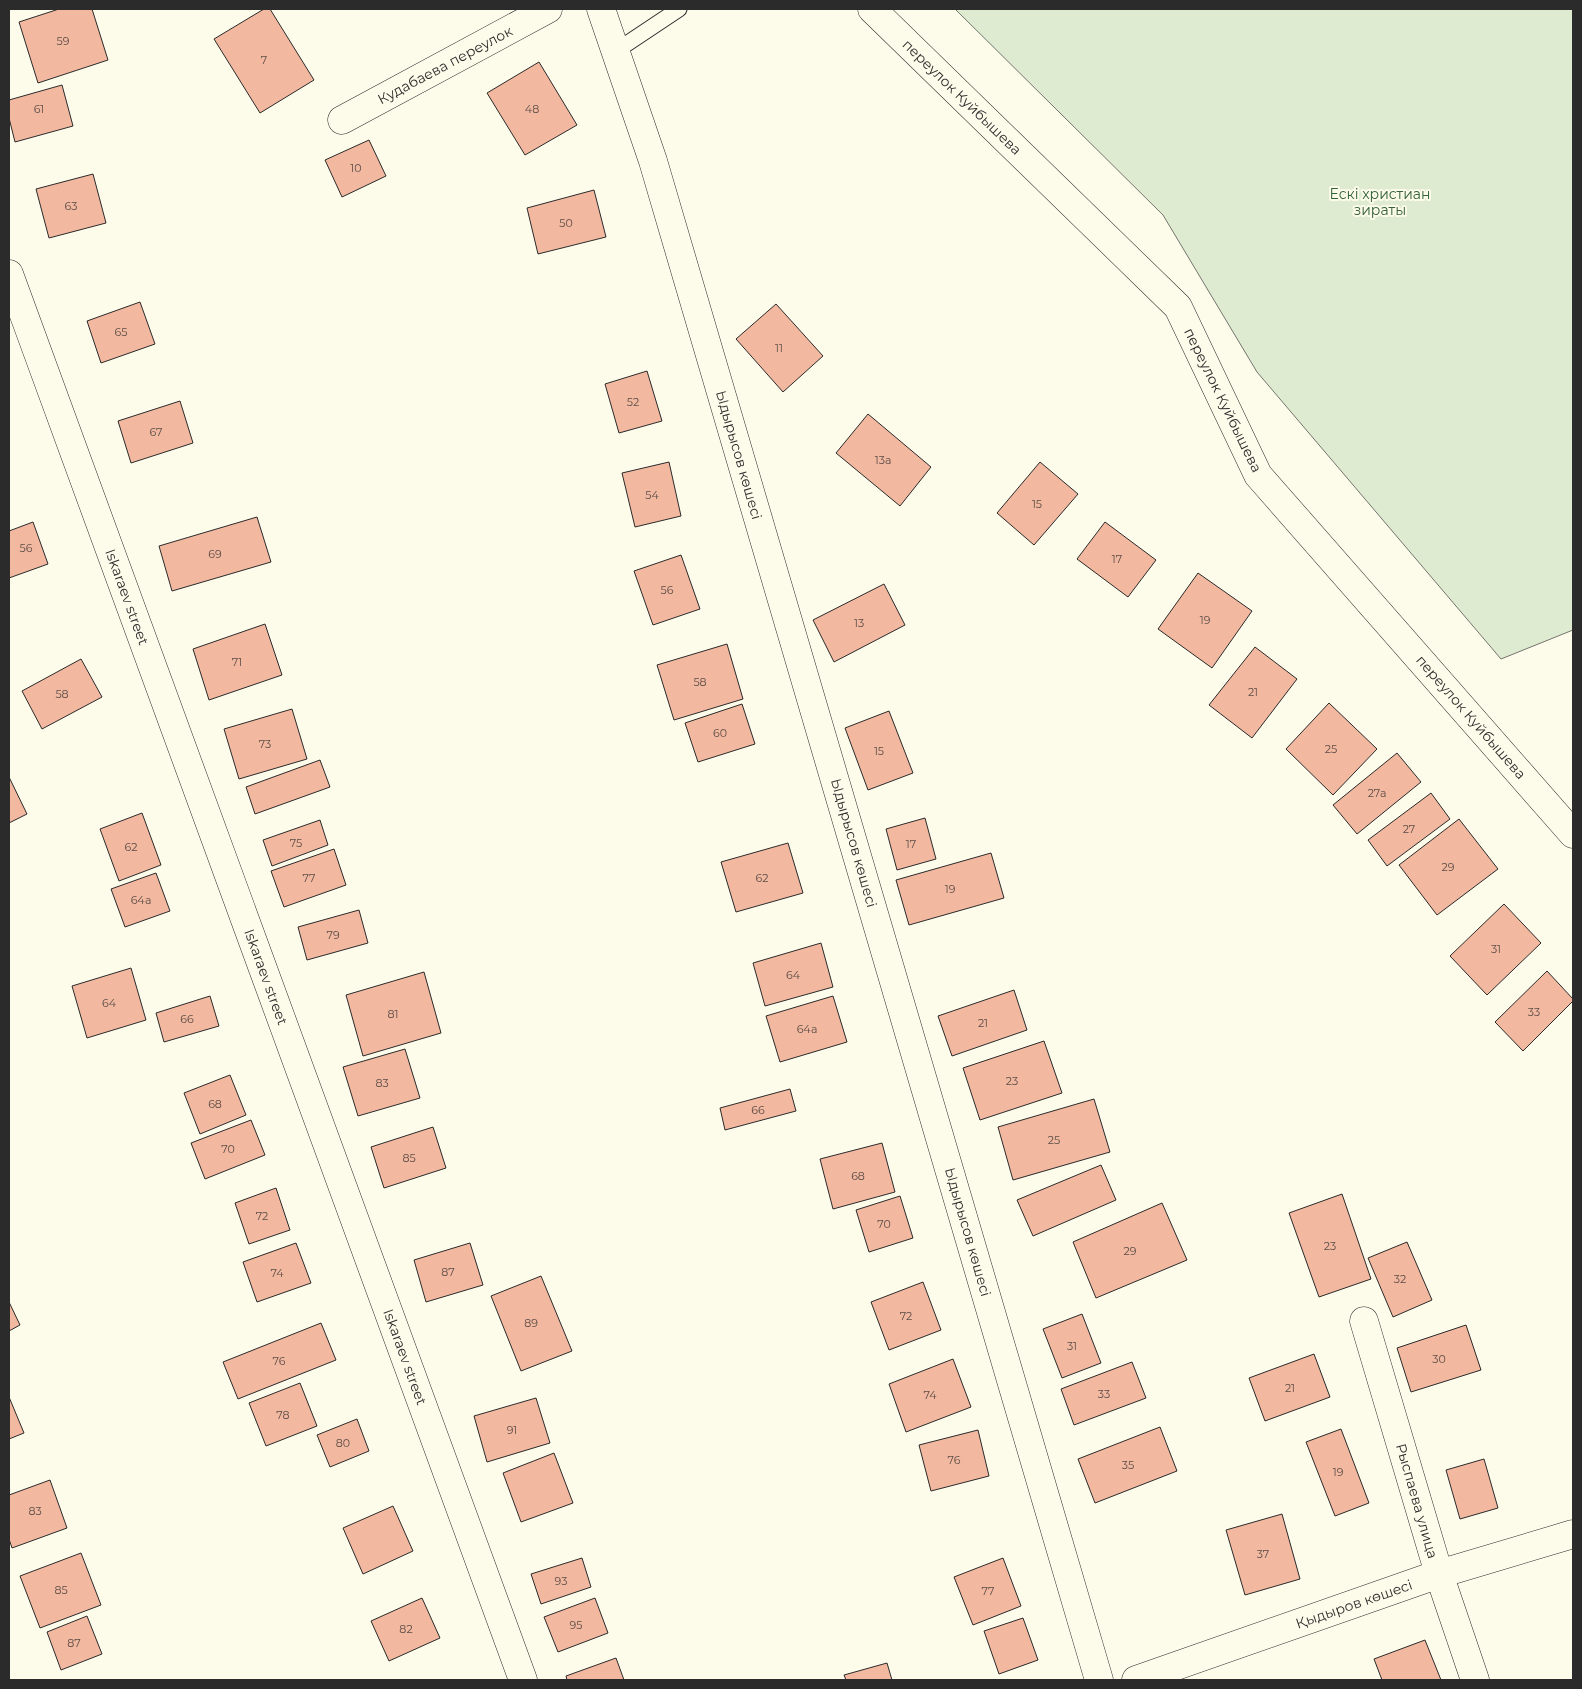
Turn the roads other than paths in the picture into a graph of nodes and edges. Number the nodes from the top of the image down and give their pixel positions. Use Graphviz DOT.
graph roads {
  1 [pos="548,9"];
  2 [pos="601,9"];
  3 [pos="678,9"];
  4 [pos="872,9"];
  5 [pos="616,51"];
  6 [pos="342,120"];
  7 [pos="9,274"];
  8 [pos="16,316"];
  9 [pos="1573,834"];
  10 [pos="1364,1321"];
  11 [pos="1573,1534"];
  12 [pos="1439,1574"];
  13 [pos="523,1680"];
  14 [pos="1099,1680"];
  15 [pos="1136,1680"];
  16 [pos="1475,1680"];
  1 -- 6 [label="street, Кудабаева переулок"];
  2 -- 5 [label="street, Ыдырысов көшесі"];
  3 -- 5 [label="lane"];
  4 -- 9 [label="street, переулок Куйбышева"];
  5 -- 14 [label="street, Ыдырысов көшесі"];
  7 -- 8 [label="street, Iskaraev street"];
  8 -- 13 [label="street, Iskaraev street"];
  10 -- 12 [label="street, Рыспаева улица"];
  11 -- 12 [label="street, Қыдыров көшесі"];
  12 -- 15 [label="street, Қыдыров көшесі"];
  12 -- 16 [label="street, Рыспаева улица"];
}
